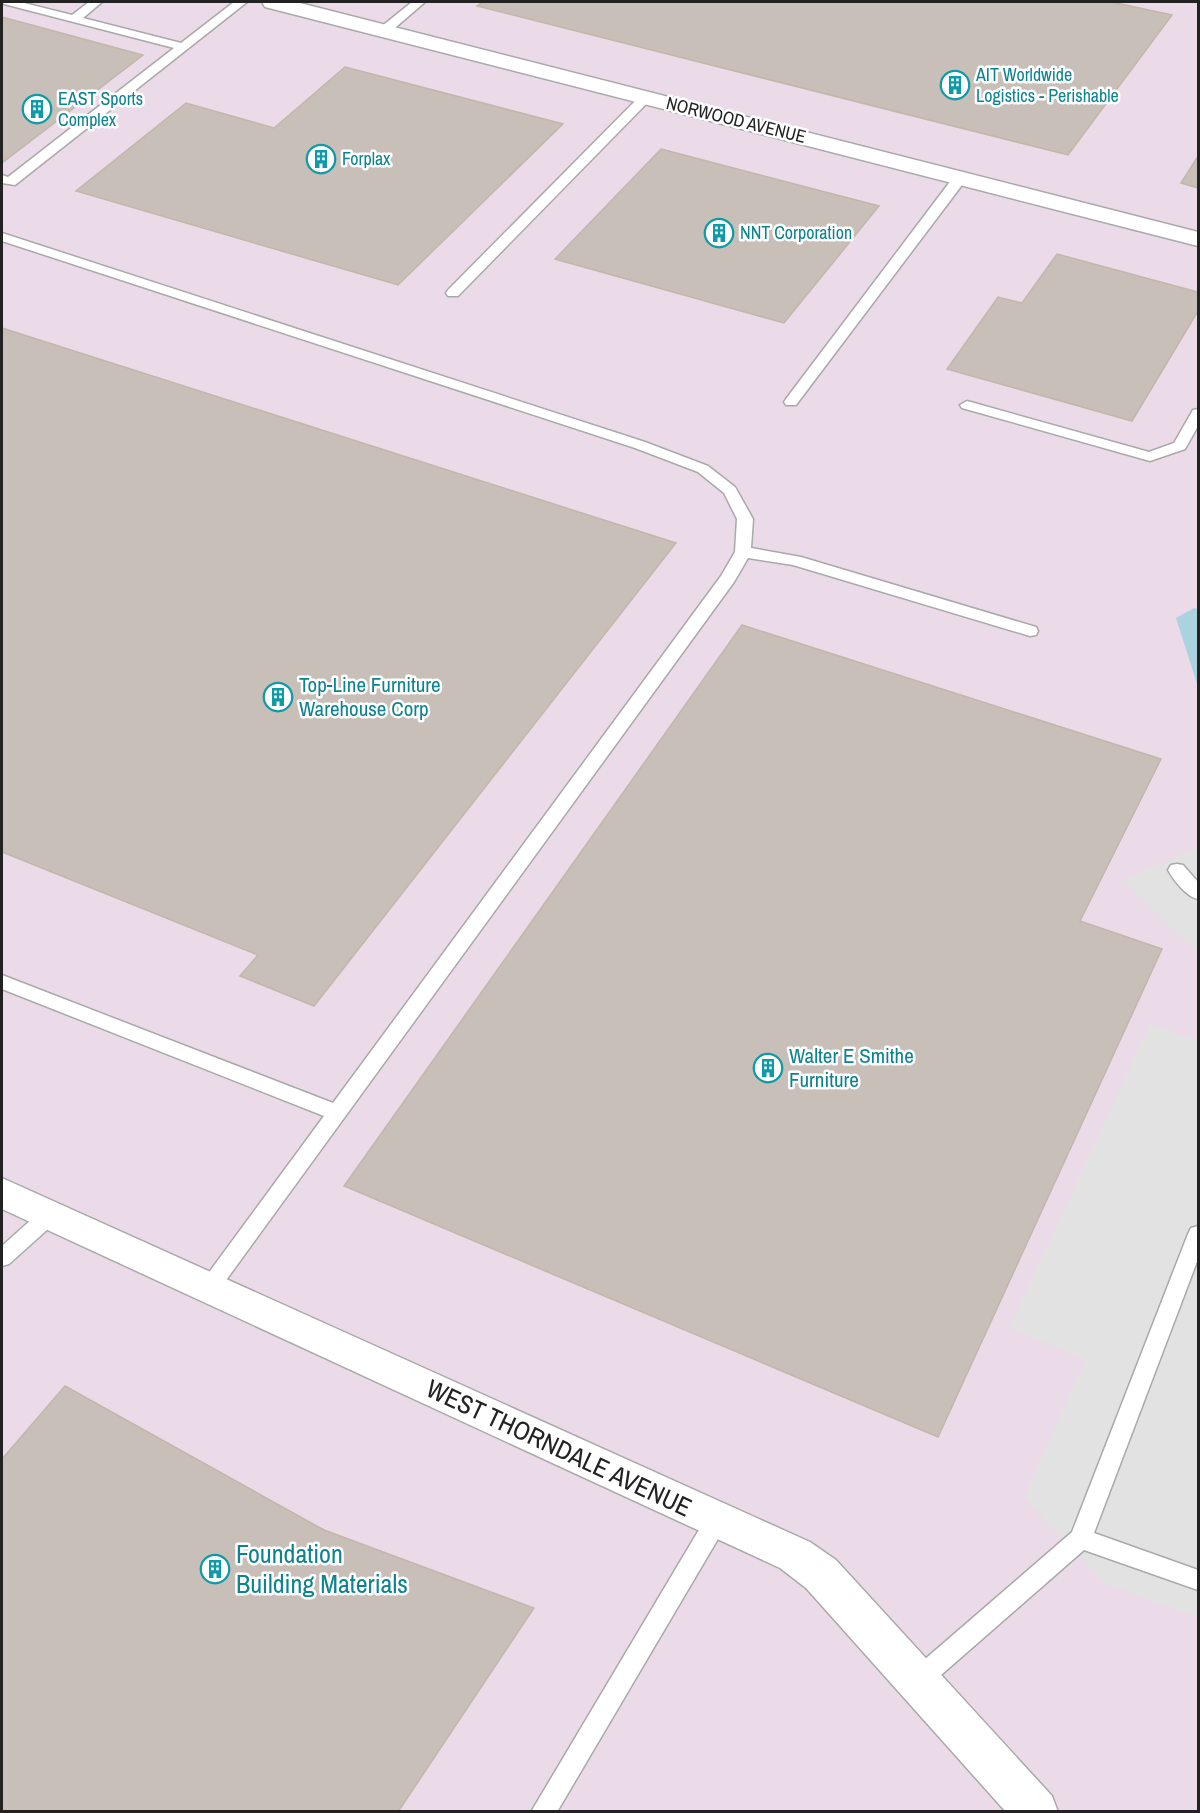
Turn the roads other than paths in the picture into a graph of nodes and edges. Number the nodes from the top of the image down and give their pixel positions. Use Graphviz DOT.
graph roads {
  1 [pos="8,2"];
  2 [pos="96,2"];
  3 [pos="242,2"];
  4 [pos="277,2"];
  5 [pos="419,2"];
  6 [pos="74,19"];
  7 [pos="385,30"];
  8 [pos="183,47"];
  9 [pos="646,97"];
  10 [pos="960,178"];
  11 [pos="2,179"];
  12 [pos="2,237"];
  13 [pos="1198,239"];
  14 [pos="453,293"];
  15 [pos="791,402"];
  16 [pos="967,405"];
  17 [pos="1198,413"];
  18 [pos="744,552"];
  19 [pos="1030,631"];
  20 [pos="1177,870"];
  21 [pos="1198,893"];
  22 [pos="2,982"];
  23 [pos="337,1113"];
  24 [pos="2,1193"];
  25 [pos="50,1215"];
  26 [pos="1198,1234"];
  27 [pos="2,1258"];
  28 [pos="209,1288"];
  29 [pos="717,1520"];
  30 [pos="1081,1539"];
  31 [pos="1198,1580"];
  32 [pos="917,1681"];
  33 [pos="543,1812"];
  34 [pos="1036,1812"];
  1 -- 6 [label="lane"];
  2 -- 6 [label="lane"];
  3 -- 8 [label="lane"];
  4 -- 7 [label="street, NORWOOD AVENUE"];
  5 -- 7 [label="lane"];
  6 -- 8 [label="lane"];
  7 -- 9 [label="street, NORWOOD AVENUE"];
  8 -- 11 [label="lane"];
  9 -- 10 [label="street, NORWOOD AVENUE"];
  9 -- 14 [label="lane"];
  10 -- 13 [label="street, NORWOOD AVENUE"];
  10 -- 15 [label="lane"];
  12 -- 18 [label="lane"];
  16 -- 17 [label="lane"];
  18 -- 19 [label="lane"];
  18 -- 23 [label="lane"];
  20 -- 21 [label="lane"];
  22 -- 23 [label="lane"];
  23 -- 28 [label="lane"];
  24 -- 25 [label="street, WEST THORNDALE AVENUE"];
  25 -- 27 [label="lane"];
  25 -- 28 [label="street, WEST THORNDALE AVENUE"];
  26 -- 30 [label="lane"];
  28 -- 29 [label="street, WEST THORNDALE AVENUE"];
  29 -- 32 [label="street, WEST THORNDALE AVENUE"];
  29 -- 33 [label="lane"];
  30 -- 31 [label="lane"];
  30 -- 32 [label="lane"];
  32 -- 34 [label="street, WEST THORNDALE AVENUE"];
}
